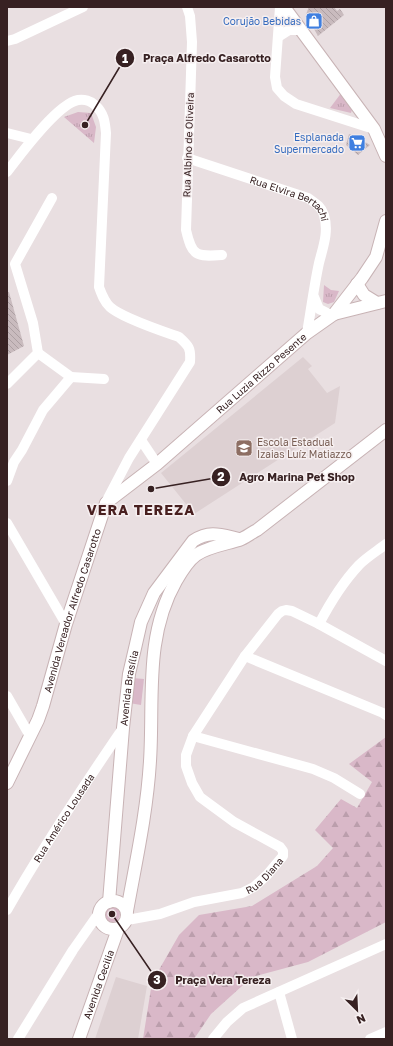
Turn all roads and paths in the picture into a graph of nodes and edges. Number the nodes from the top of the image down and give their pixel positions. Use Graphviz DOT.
graph roads {
  1 [pos="83,7"];
  2 [pos="187,7"];
  3 [pos="280,7"];
  4 [pos="284,7"];
  5 [pos="300,30"];
  6 [pos="278,37"];
  7 [pos="7,41"];
  8 [pos="374,129"];
  9 [pos="7,133"];
  10 [pos="31,139"];
  11 [pos="386,156"];
  12 [pos="187,158"];
  13 [pos="7,172"];
  14 [pos="52,198"];
  15 [pos="386,221"];
  16 [pos="222,255"];
  17 [pos="11,266"];
  18 [pos="357,284"];
  19 [pos="314,297"];
  20 [pos="381,302"];
  21 [pos="334,314"];
  22 [pos="308,333"];
  23 [pos="38,353"];
  24 [pos="71,377"];
  25 [pos="104,379"];
  26 [pos="7,384"];
  27 [pos="386,430"];
  28 [pos="141,440"];
  29 [pos="10,460"];
  30 [pos="157,464"];
  31 [pos="7,481"];
  32 [pos="106,503"];
  33 [pos="7,523"];
  34 [pos="386,544"];
  35 [pos="191,553"];
  36 [pos="66,624"];
  37 [pos="319,624"];
  38 [pos="245,656"];
  39 [pos="384,657"];
  40 [pos="7,696"];
  41 [pos="385,712"];
  42 [pos="123,728"];
  43 [pos="30,736"];
  44 [pos="193,736"];
  45 [pos="7,783"];
  46 [pos="360,794"];
  47 [pos="109,902"];
  48 [pos="7,910"];
  49 [pos="99,913"];
  50 [pos="127,915"];
  51 [pos="118,929"];
  52 [pos="386,944"];
  53 [pos="279,992"];
  54 [pos="386,1032"];
  55 [pos="18,1039"];
  56 [pos="79,1039"];
  57 [pos="213,1039"];
  58 [pos="292,1039"];
  59 [pos="370,1039"];
  1 -- 7 [label="street"];
  2 -- 12 [label="street, Rua Albino de Oliveira"];
  3 -- 6 [label="street"];
  4 -- 5 [label="street"];
  5 -- 6 [label="street"];
  5 -- 8 [label="street"];
  6 -- 8 [label="street"];
  8 -- 11 [label="street"];
  9 -- 10 [label="street"];
  10 -- 13 [label="street, Avenida Vereador Alfredo Casarotto"];
  10 -- 28 [label="street, Avenida Vereador Alfredo Casarotto"];
  12 -- 16 [label="street, Rua Albino de Oliveira"];
  12 -- 19 [label="street, Rua Elvira Bertachi"];
  14 -- 17 [label="street"];
  15 -- 18 [label="street, Rua Luzia Rizzo Pesente"];
  17 -- 23 [label="street"];
  18 -- 20 [label="street"];
  18 -- 21 [label="street, Rua Luzia Rizzo Pesente"];
  19 -- 21 [label="street"];
  19 -- 22 [label="street, Rua Elvira Bertachi"];
  20 -- 21 [label="street"];
  21 -- 22 [label="street, Rua Luzia Rizzo Pesente"];
  22 -- 30 [label="street, Rua Luzia Rizzo Pesente"];
  23 -- 24 [label="street"];
  23 -- 26 [label="street"];
  24 -- 25 [label="street"];
  24 -- 29 [label="street"];
  27 -- 35 [label="street, Avenida Brasília"];
  28 -- 30 [label="street"];
  28 -- 32 [label="street, Avenida Vereador Alfredo Casarotto"];
  29 -- 31 [label="street"];
  30 -- 32 [label="street, Rua Luzia Rizzo Pesente"];
  32 -- 36 [label="street, Avenida Vereador Alfredo Casarotto"];
  33 -- 36 [label="street"];
  34 -- 37 [label="street"];
  35 -- 42 [label="street, Avenida Brasília"];
  35 -- 50 [label="street, Avenida Brasília"];
  36 -- 43 [label="street, Avenida Vereador Alfredo Casarotto"];
  37 -- 38 [label="street"];
  37 -- 39 [label="street"];
  38 -- 41 [label="street"];
  38 -- 44 [label="street"];
  40 -- 43 [label="street"];
  42 -- 47 [label="street, Avenida Brasília"];
  42 -- 48 [label="street, Rua Américo Lousada"];
  43 -- 45 [label="street, Avenida Vereador Alfredo Casarotto"];
  44 -- 46 [label="street"];
  44 -- 50 [label="street, Rua Diana"];
  47 -- 49 [label="street"];
  47 -- 50 [label="street"];
  49 -- 51 [label="street"];
  49 -- 55 [label="street"];
  50 -- 51 [label="street"];
  51 -- 56 [label="street, Avenida Cecilia"];
  52 -- 53 [label="street"];
  53 -- 57 [label="street"];
  53 -- 58 [label="street"];
  54 -- 59 [label="street"];
}
